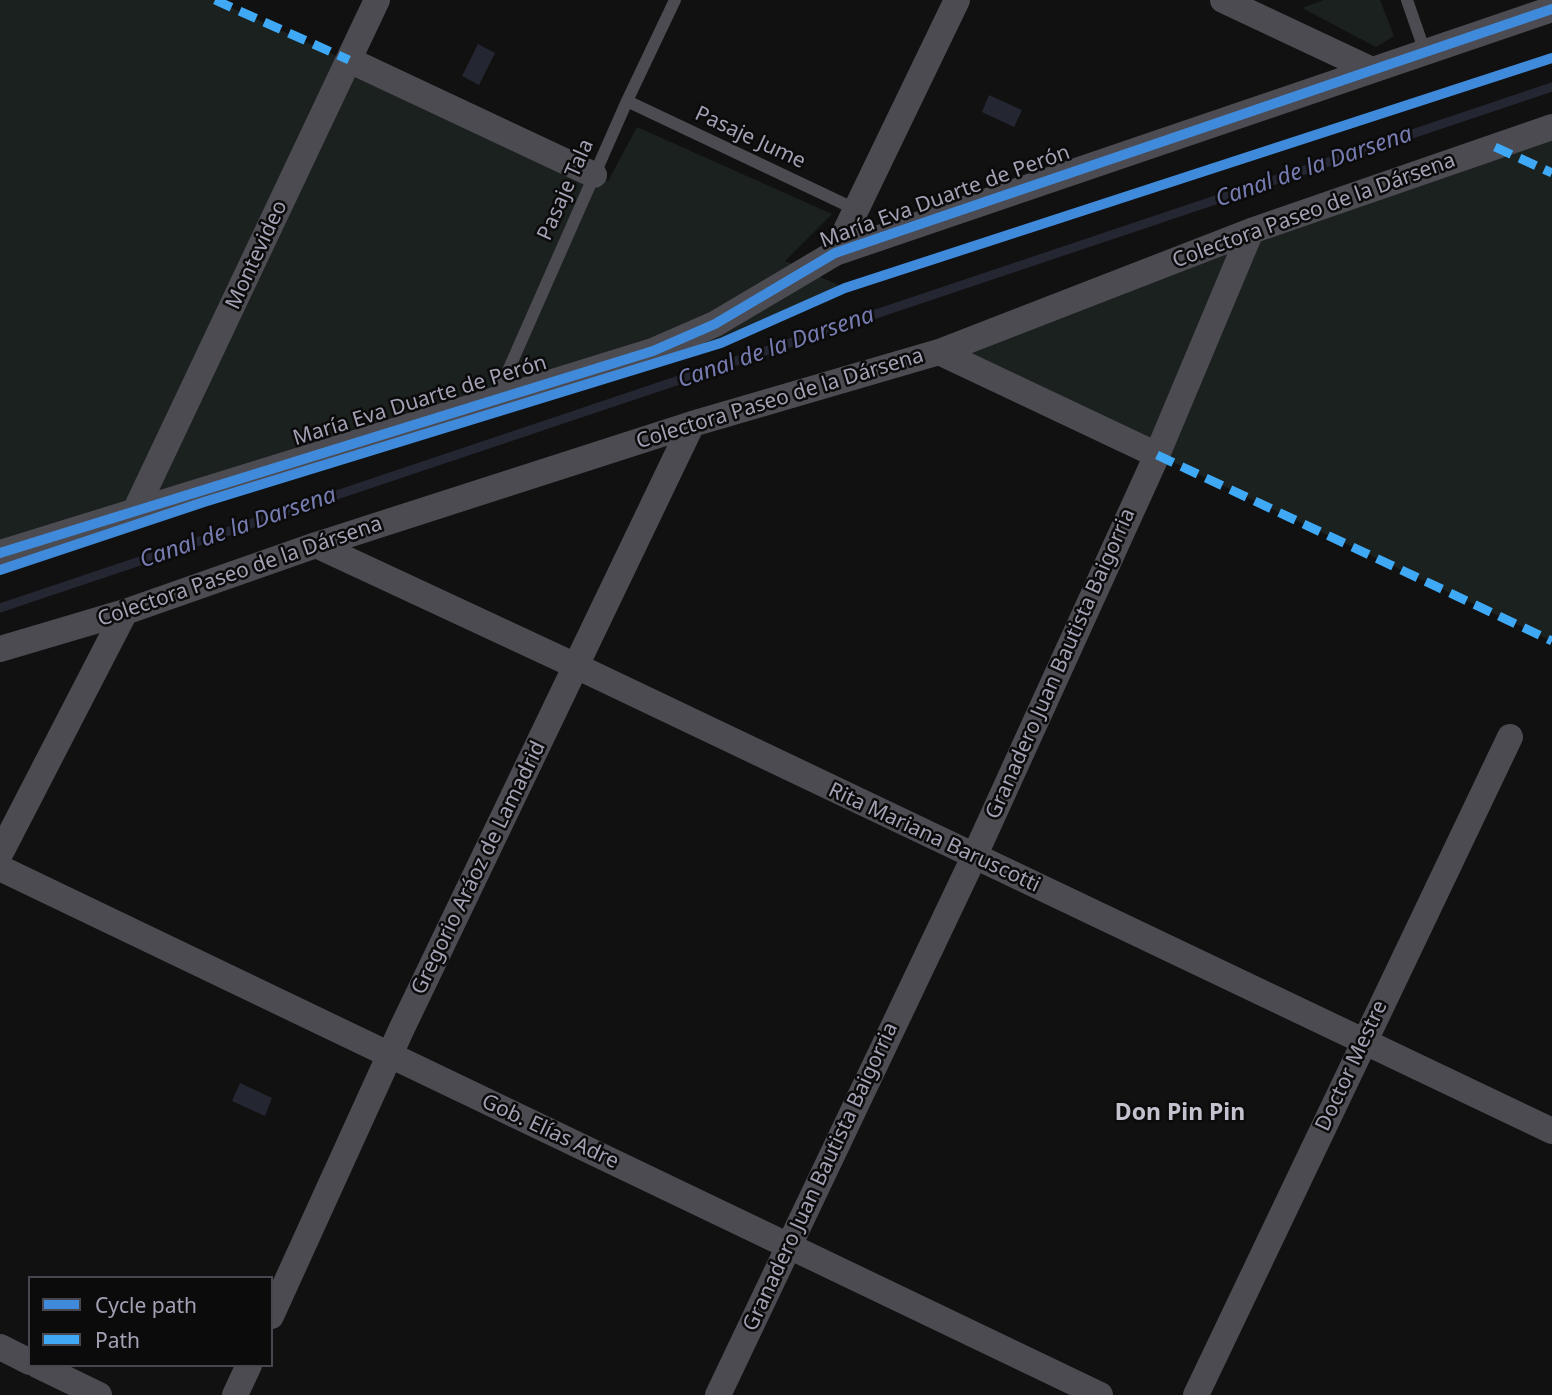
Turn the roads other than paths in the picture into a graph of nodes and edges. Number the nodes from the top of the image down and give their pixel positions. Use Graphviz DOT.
graph roads {
  1 [pos="377,0"];
  2 [pos="675,0"];
  3 [pos="957,0"];
  4 [pos="1223,0"];
  5 [pos="1407,0"];
  6 [pos="1552,9"];
  7 [pos="1424,51"];
  8 [pos="349,60"];
  9 [pos="1373,70"];
  10 [pos="627,101"];
  11 [pos="1552,127"];
  12 [pos="594,175"];
  13 [pos="857,210"];
  14 [pos="1251,231"];
  15 [pos="835,253"];
  16 [pos="939,352"];
  17 [pos="496,398"];
  18 [pos="692,424"];
  19 [pos="1157,455"];
  20 [pos="136,509"];
  21 [pos="316,545"];
  22 [pos="0,553"];
  23 [pos="125,612"];
  24 [pos="0,649"];
  25 [pos="576,666"];
  26 [pos="1510,737"];
  27 [pos="0,854"];
  28 [pos="974,856"];
  29 [pos="0,868"];
  30 [pos="1363,1042"];
  31 [pos="389,1056"];
  32 [pos="1552,1131"];
  33 [pos="789,1244"];
  34 [pos="273,1311"];
  35 [pos="0,1347"];
  36 [pos="28,1361"];
  37 [pos="41,1367"];
  38 [pos="248,1367"];
  39 [pos="99,1395"];
  40 [pos="235,1395"];
  41 [pos="718,1395"];
  42 [pos="1100,1395"];
  43 [pos="1196,1395"];
  1 -- 8 [label="street, Montevideo"];
  2 -- 10 [label="lane, Pasaje Tala"];
  3 -- 13 [label="street"];
  4 -- 9 [label="street"];
  5 -- 7 [label="lane"];
  6 -- 7 [label="street, María Eva Duarte de Perón"];
  7 -- 9 [label="street, María Eva Duarte de Perón"];
  8 -- 12 [label="street"];
  8 -- 20 [label="street, Montevideo"];
  9 -- 15 [label="street, María Eva Duarte de Perón"];
  10 -- 12 [label="lane, Pasaje Tala"];
  10 -- 13 [label="lane, Pasaje Jume"];
  11 -- 14 [label="street, Colectora Paseo de la Dársena"];
  12 -- 17 [label="lane, Pasaje Tala"];
  13 -- 15 [label="street"];
  14 -- 16 [label="street, Colectora Paseo de la Dársena"];
  14 -- 19 [label="street, Granadero Juan Bautista Baigorria"];
  15 -- 17 [label="street, María Eva Duarte de Perón"];
  16 -- 18 [label="street, Colectora Paseo de la Dársena"];
  16 -- 19 [label="street"];
  17 -- 20 [label="street, María Eva Duarte de Perón"];
  18 -- 21 [label="street, Colectora Paseo de la Dársena"];
  18 -- 25 [label="street, Gregorio Aráoz de Lamadrid"];
  19 -- 28 [label="street, Granadero Juan Bautista Baigorria"];
  20 -- 22 [label="street, María Eva Duarte de Perón"];
  21 -- 23 [label="street, Colectora Paseo de la Dársena"];
  21 -- 25 [label="street, Rita Mariana Baruscotti"];
  23 -- 24 [label="street, Colectora Paseo de la Dársena"];
  23 -- 27 [label="street"];
  25 -- 28 [label="street, Rita Mariana Baruscotti"];
  25 -- 31 [label="street, Gregorio Aráoz de Lamadrid"];
  26 -- 30 [label="street, Doctor Mestre"];
  28 -- 30 [label="street, Rita Mariana Baruscotti"];
  28 -- 33 [label="street, Granadero Juan Bautista Baigorria"];
  29 -- 31 [label="street, Gob. Elías Adre"];
  30 -- 32 [label="street, Rita Mariana Baruscotti"];
  30 -- 43 [label="street, Doctor Mestre"];
  31 -- 33 [label="street, Gob. Elías Adre"];
  31 -- 34 [label="street, Gregorio Aráoz de Lamadrid"];
  33 -- 41 [label="street, Granadero Juan Bautista Baigorria"];
  33 -- 42 [label="street, Gob. Elías Adre"];
  35 -- 36 [label="street"];
  37 -- 39 [label="street"];
  38 -- 40 [label="street"];
}
